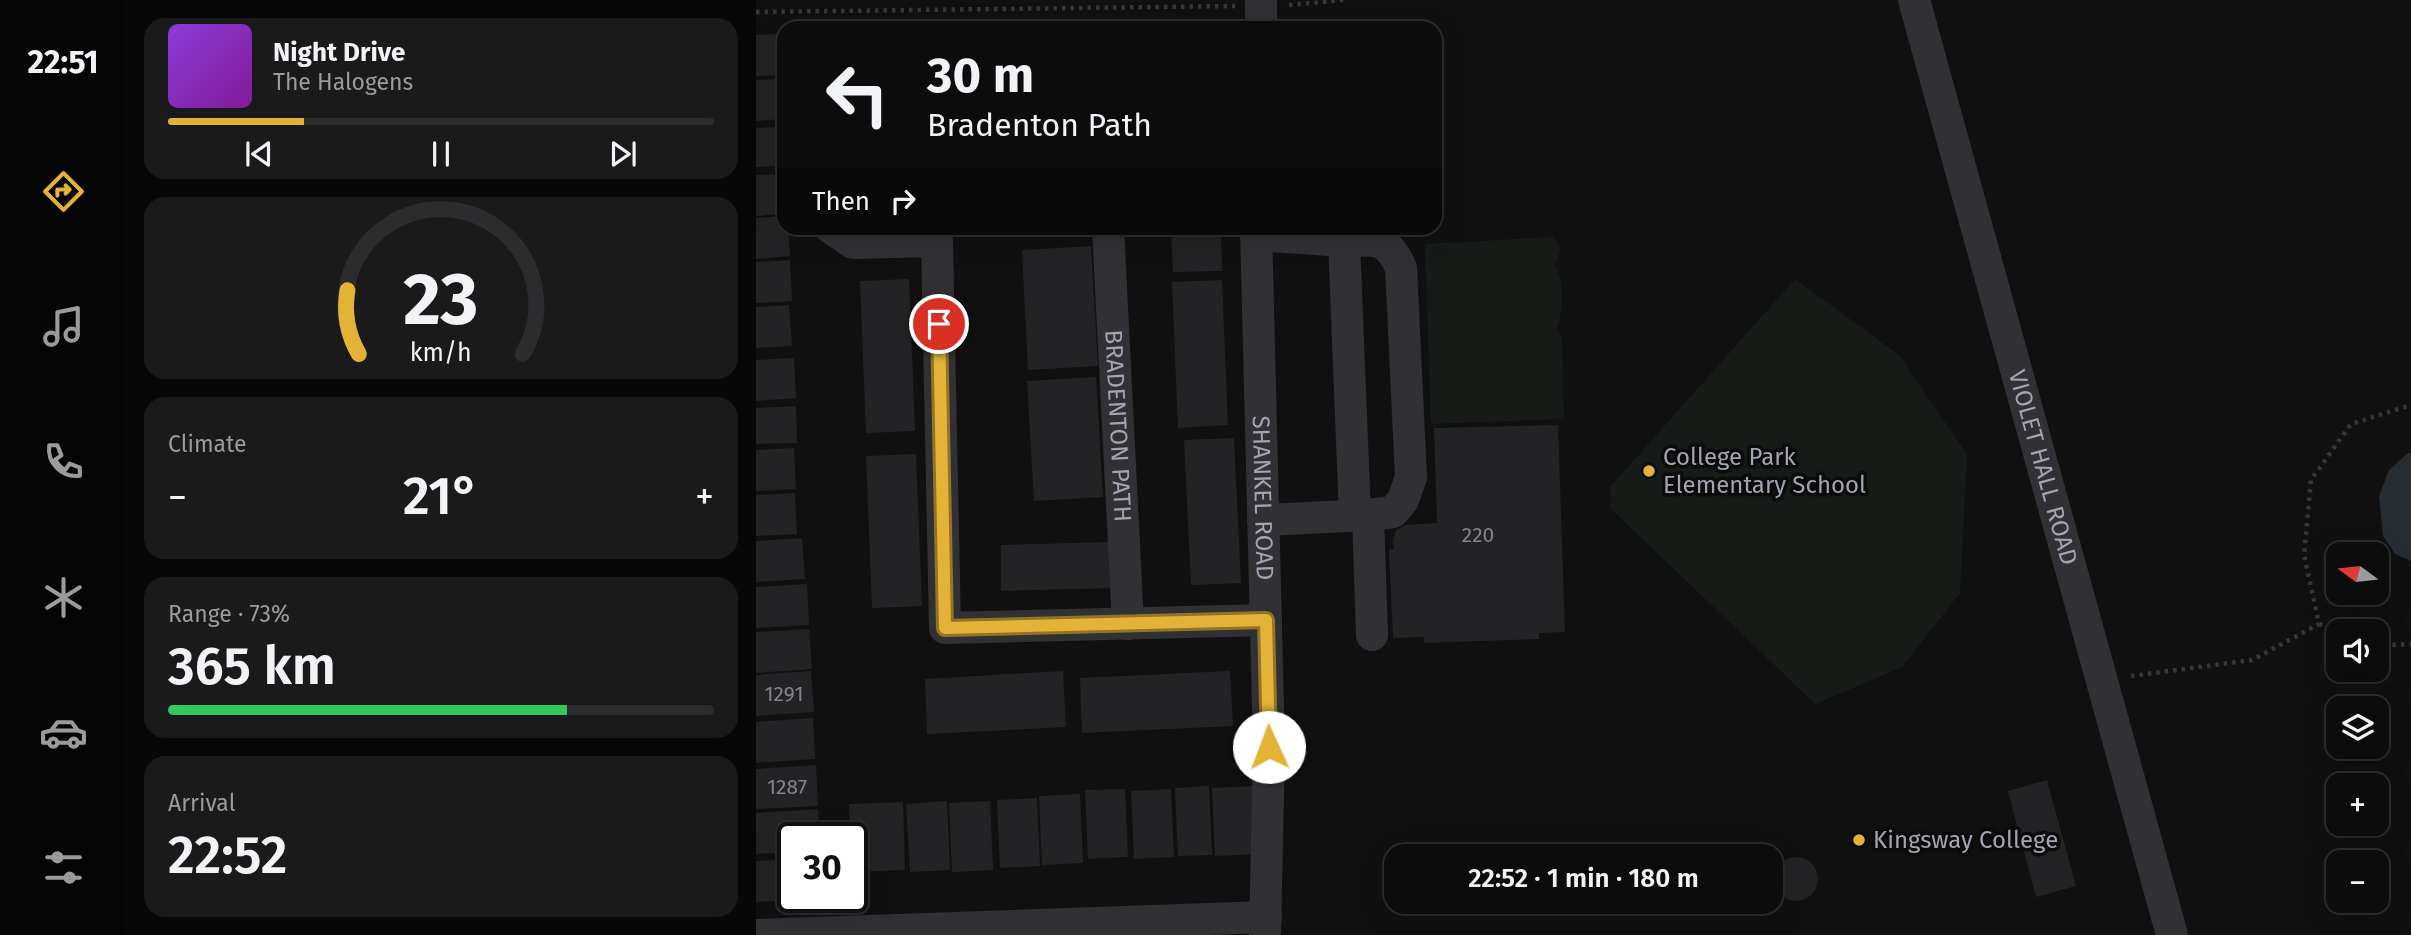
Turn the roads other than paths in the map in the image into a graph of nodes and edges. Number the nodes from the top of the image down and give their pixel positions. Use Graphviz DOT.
graph roads {
  1 [pos="1914,0"];
  2 [pos="841,235"];
  3 [pos="1108,235"];
  4 [pos="1256,235"];
  5 [pos="1291,235"];
  6 [pos="1344,241"];
  7 [pos="1362,515"];
  8 [pos="1263,520"];
  9 [pos="1266,620"];
  10 [pos="1128,624"];
  11 [pos="1372,635"];
  12 [pos="1266,926"];
  13 [pos="756,935"];
  14 [pos="2172,935"];
  1 -- 14 [label="street, VIOLET HALL ROAD"];
  2 -- 10 [label="street"];
  3 -- 10 [label="street, BRADENTON PATH"];
  4 -- 8 [label="street, SHANKEL ROAD"];
  5 -- 6 [label="street"];
  6 -- 7 [label="street"];
  6 -- 7 [label="street"];
  7 -- 8 [label="street"];
  7 -- 11 [label="street"];
  8 -- 9 [label="street, SHANKEL ROAD"];
  9 -- 10 [label="street"];
  9 -- 12 [label="street, SHANKEL ROAD"];
  12 -- 13 [label="street"];
}
